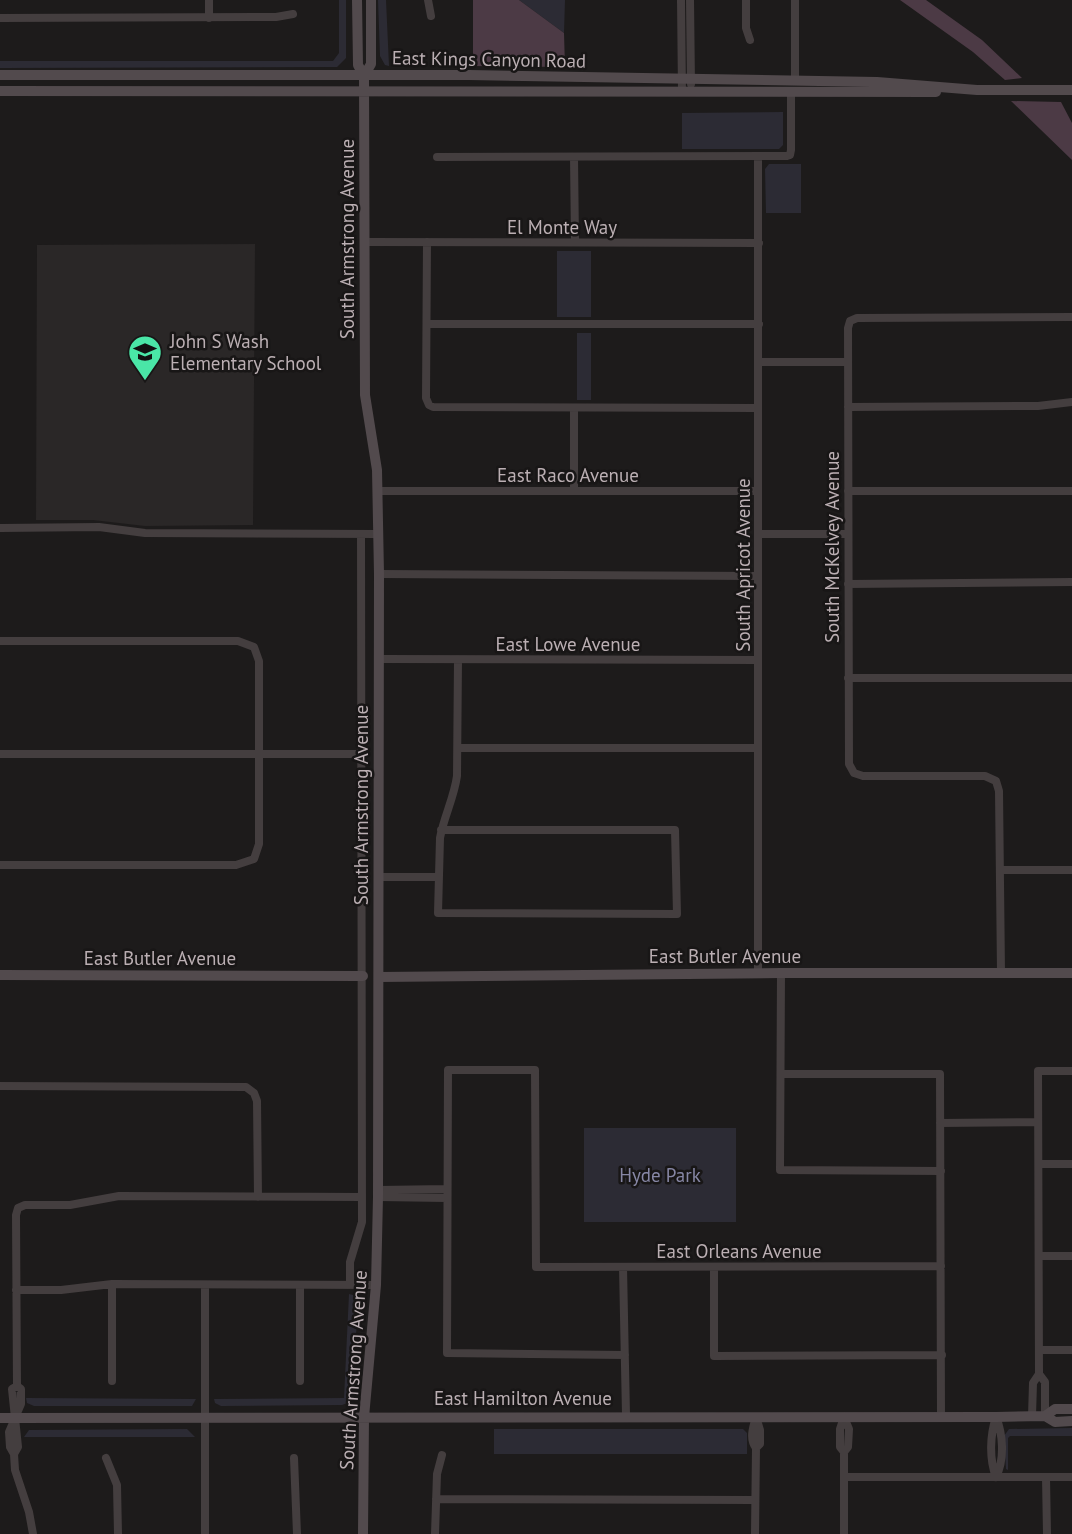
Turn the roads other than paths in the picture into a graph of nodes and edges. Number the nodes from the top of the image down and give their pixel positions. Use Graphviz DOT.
graph roads {
  1 [pos="209,0"];
  2 [pos="357,0"];
  3 [pos="371,0"];
  4 [pos="428,0"];
  5 [pos="681,0"];
  6 [pos="690,0"];
  7 [pos="746,0"];
  8 [pos="795,0"];
  9 [pos="293,14"];
  10 [pos="431,16"];
  11 [pos="0,18"];
  12 [pos="209,18"];
  13 [pos="750,40"];
  14 [pos="0,75"];
  15 [pos="364,76"];
  16 [pos="686,80"];
  17 [pos="793,87"];
  18 [pos="0,90"];
  19 [pos="978,90"];
  20 [pos="1072,90"];
  21 [pos="365,91"];
  22 [pos="686,92"];
  23 [pos="437,157"];
  24 [pos="574,157"];
  25 [pos="758,157"];
  26 [pos="365,242"];
  27 [pos="427,242"];
  28 [pos="575,243"];
  29 [pos="759,243"];
  30 [pos="1072,317"];
  31 [pos="427,324"];
  32 [pos="759,324"];
  33 [pos="758,362"];
  34 [pos="848,362"];
  35 [pos="1072,402"];
  36 [pos="848,407"];
  37 [pos="758,408"];
  38 [pos="574,409"];
  39 [pos="378,491"];
  40 [pos="574,491"];
  41 [pos="758,491"];
  42 [pos="848,491"];
  43 [pos="1072,491"];
  44 [pos="0,527"];
  45 [pos="361,534"];
  46 [pos="378,534"];
  47 [pos="758,534"];
  48 [pos="848,534"];
  49 [pos="379,574"];
  50 [pos="758,576"];
  51 [pos="1072,582"];
  52 [pos="848,584"];
  53 [pos="0,641"];
  54 [pos="378,659"];
  55 [pos="458,660"];
  56 [pos="758,660"];
  57 [pos="848,678"];
  58 [pos="1072,678"];
  59 [pos="458,748"];
  60 [pos="758,748"];
  61 [pos="0,754"];
  62 [pos="259,754"];
  63 [pos="362,754"];
  64 [pos="442,830"];
  65 [pos="0,865"];
  66 [pos="1000,870"];
  67 [pos="1072,870"];
  68 [pos="379,877"];
  69 [pos="438,877"];
  70 [pos="758,973"];
  71 [pos="781,973"];
  72 [pos="1072,973"];
  73 [pos="1001,974"];
  74 [pos="0,975"];
  75 [pos="363,976"];
  76 [pos="379,976"];
  77 [pos="1072,1070"];
  78 [pos="781,1074"];
  79 [pos="0,1086"];
  80 [pos="1038,1122"];
  81 [pos="940,1123"];
  82 [pos="1039,1164"];
  83 [pos="1072,1164"];
  84 [pos="940,1171"];
  85 [pos="378,1193"];
  86 [pos="447,1194"];
  87 [pos="258,1197"];
  88 [pos="362,1197"];
  89 [pos="1039,1256"];
  90 [pos="1072,1256"];
  91 [pos="941,1266"];
  92 [pos="623,1267"];
  93 [pos="714,1267"];
  94 [pos="112,1284"];
  95 [pos="205,1285"];
  96 [pos="300,1285"];
  97 [pos="350,1285"];
  98 [pos="376,1285"];
  99 [pos="16,1290"];
  100 [pos="1040,1350"];
  101 [pos="1072,1350"];
  102 [pos="625,1355"];
  103 [pos="942,1355"];
  104 [pos="1040,1374"];
  105 [pos="112,1381"];
  106 [pos="300,1381"];
  107 [pos="1072,1409"];
  108 [pos="626,1415"];
  109 [pos="1032,1416"];
  110 [pos="1045,1416"];
  111 [pos="364,1417"];
  112 [pos="756,1417"];
  113 [pos="845,1417"];
  114 [pos="940,1417"];
  115 [pos="996,1417"];
  116 [pos="0,1418"];
  117 [pos="15,1418"];
  118 [pos="204,1418"];
  119 [pos="1072,1421"];
  120 [pos="442,1455"];
  121 [pos="106,1458"];
  122 [pos="294,1458"];
  123 [pos="844,1477"];
  124 [pos="1046,1477"];
  125 [pos="1072,1477"];
  126 [pos="436,1499"];
  127 [pos="755,1500"];
  128 [pos="33,1534"];
  129 [pos="118,1534"];
  130 [pos="205,1534"];
  131 [pos="297,1534"];
  132 [pos="363,1534"];
  133 [pos="435,1534"];
  134 [pos="755,1534"];
  135 [pos="844,1534"];
  136 [pos="1047,1534"];
  1 -- 12 [label="street"];
  2 -- 15 [label="street"];
  3 -- 15 [label="street"];
  4 -- 10 [label="street"];
  5 -- 16 [label="street"];
  6 -- 16 [label="street"];
  7 -- 13 [label="street"];
  8 -- 17 [label="street"];
  9 -- 12 [label="street"];
  11 -- 12 [label="street"];
  14 -- 15 [label="street, East Kings Canyon Road"];
  15 -- 16 [label="street, East Kings Canyon Road"];
  15 -- 21 [label="street, South Armstrong Avenue"];
  16 -- 17 [label="street, East Kings Canyon Road"];
  16 -- 22 [label="street"];
  17 -- 19 [label="street, East Kings Canyon Road"];
  17 -- 19 [label="street, East Kings Canyon Road"];
  17 -- 22 [label="street, East Kings Canyon Road"];
  17 -- 25 [label="street"];
  18 -- 21 [label="street, East Kings Canyon Road"];
  19 -- 20 [label="street, East Kings Canyon Road"];
  21 -- 22 [label="street, East Kings Canyon Road"];
  21 -- 26 [label="street, South Armstrong Avenue"];
  23 -- 24 [label="street"];
  24 -- 25 [label="street"];
  24 -- 28 [label="street"];
  25 -- 29 [label="street, South Apricot Avenue"];
  26 -- 27 [label="street, El Monte Way"];
  26 -- 39 [label="street, South Armstrong Avenue"];
  27 -- 28 [label="street, El Monte Way"];
  27 -- 31 [label="street"];
  28 -- 29 [label="street, El Monte Way"];
  29 -- 32 [label="street, South Apricot Avenue"];
  30 -- 34 [label="street, South McKelvey Avenue"];
  31 -- 32 [label="street"];
  31 -- 38 [label="street"];
  32 -- 33 [label="street, South Apricot Avenue"];
  33 -- 34 [label="street"];
  33 -- 37 [label="street, South Apricot Avenue"];
  34 -- 36 [label="street, South McKelvey Avenue"];
  35 -- 36 [label="street"];
  36 -- 42 [label="street, South McKelvey Avenue"];
  37 -- 38 [label="street"];
  37 -- 41 [label="street, South Apricot Avenue"];
  38 -- 40 [label="street"];
  39 -- 40 [label="street, East Raco Avenue"];
  39 -- 46 [label="street, South Armstrong Avenue"];
  40 -- 41 [label="street, East Raco Avenue"];
  41 -- 47 [label="street, South Apricot Avenue"];
  42 -- 43 [label="street"];
  42 -- 48 [label="street, South McKelvey Avenue"];
  44 -- 45 [label="street"];
  45 -- 46 [label="street"];
  45 -- 63 [label="street, South Armstrong Avenue"];
  46 -- 49 [label="street, South Armstrong Avenue"];
  47 -- 48 [label="street"];
  47 -- 50 [label="street, South Apricot Avenue"];
  48 -- 52 [label="street, South McKelvey Avenue"];
  49 -- 50 [label="street"];
  49 -- 54 [label="street, South Armstrong Avenue"];
  50 -- 56 [label="street, South Apricot Avenue"];
  51 -- 52 [label="street"];
  52 -- 57 [label="street, South McKelvey Avenue"];
  53 -- 62 [label="street"];
  54 -- 55 [label="street, East Lowe Avenue"];
  54 -- 68 [label="street, South Armstrong Avenue"];
  55 -- 56 [label="street, East Lowe Avenue"];
  55 -- 59 [label="street"];
  56 -- 60 [label="street, South Apricot Avenue"];
  57 -- 58 [label="street"];
  57 -- 66 [label="street, South McKelvey Avenue"];
  59 -- 60 [label="street"];
  59 -- 64 [label="street"];
  60 -- 70 [label="street, South Apricot Avenue"];
  61 -- 62 [label="street"];
  62 -- 63 [label="street"];
  62 -- 65 [label="street"];
  63 -- 75 [label="street, South Armstrong Avenue"];
  64 -- 69 [label="street"];
  64 -- 69 [label="street"];
  66 -- 67 [label="street"];
  66 -- 73 [label="street"];
  68 -- 69 [label="street"];
  68 -- 76 [label="street, South Armstrong Avenue"];
  70 -- 71 [label="street, East Butler Avenue"];
  70 -- 76 [label="street, East Butler Avenue"];
  71 -- 73 [label="street, East Butler Avenue"];
  71 -- 78 [label="street"];
  72 -- 73 [label="street, East Butler Avenue"];
  74 -- 75 [label="street, East Butler Avenue"];
  75 -- 88 [label="street, South Armstrong Avenue"];
  76 -- 85 [label="street, South Armstrong Avenue"];
  77 -- 80 [label="street"];
  78 -- 81 [label="street"];
  78 -- 84 [label="street"];
  79 -- 87 [label="street"];
  80 -- 81 [label="street"];
  80 -- 82 [label="street"];
  81 -- 84 [label="street"];
  82 -- 83 [label="street"];
  82 -- 89 [label="street"];
  84 -- 91 [label="street"];
  85 -- 86 [label="street"];
  85 -- 98 [label="street, South Armstrong Avenue"];
  86 -- 92 [label="street, East Orleans Avenue"];
  86 -- 102 [label="street"];
  87 -- 88 [label="street"];
  87 -- 99 [label="street"];
  88 -- 97 [label="street, South Armstrong Avenue"];
  89 -- 90 [label="street"];
  89 -- 100 [label="street"];
  91 -- 93 [label="street, East Orleans Avenue"];
  91 -- 103 [label="street"];
  92 -- 93 [label="street, East Orleans Avenue"];
  92 -- 102 [label="street"];
  93 -- 103 [label="street"];
  94 -- 95 [label="street"];
  94 -- 99 [label="street"];
  94 -- 105 [label="street"];
  95 -- 96 [label="street"];
  95 -- 118 [label="street"];
  96 -- 97 [label="street"];
  96 -- 106 [label="street"];
  97 -- 98 [label="street"];
  98 -- 111 [label="street, South Armstrong Avenue"];
  99 -- 117 [label="street"];
  100 -- 101 [label="street"];
  100 -- 104 [label="street"];
  102 -- 108 [label="street"];
  103 -- 114 [label="street"];
  104 -- 109 [label="street"];
  104 -- 110 [label="street"];
  107 -- 110 [label="street, East Hamilton Avenue"];
  108 -- 111 [label="street, East Hamilton Avenue"];
  108 -- 112 [label="street, East Hamilton Avenue"];
  109 -- 110 [label="street, East Hamilton Avenue"];
  109 -- 115 [label="street, East Hamilton Avenue"];
  110 -- 119 [label="street, East Hamilton Avenue"];
  111 -- 118 [label="street, East Hamilton Avenue"];
  111 -- 132 [label="street, South Armstrong Avenue"];
  112 -- 113 [label="street, East Hamilton Avenue"];
  112 -- 127 [label="street"];
  113 -- 114 [label="street, East Hamilton Avenue"];
  113 -- 123 [label="street"];
  114 -- 115 [label="street, East Hamilton Avenue"];
  115 -- 115 [label="street"];
  116 -- 117 [label="street, East Hamilton Avenue"];
  117 -- 118 [label="street, East Hamilton Avenue"];
  117 -- 128 [label="street"];
  118 -- 130 [label="street"];
  120 -- 126 [label="street"];
  121 -- 129 [label="street"];
  122 -- 131 [label="street"];
  123 -- 124 [label="street"];
  123 -- 135 [label="street"];
  124 -- 125 [label="street"];
  124 -- 136 [label="street"];
  126 -- 127 [label="street"];
  126 -- 133 [label="street"];
  127 -- 134 [label="street"];
}
